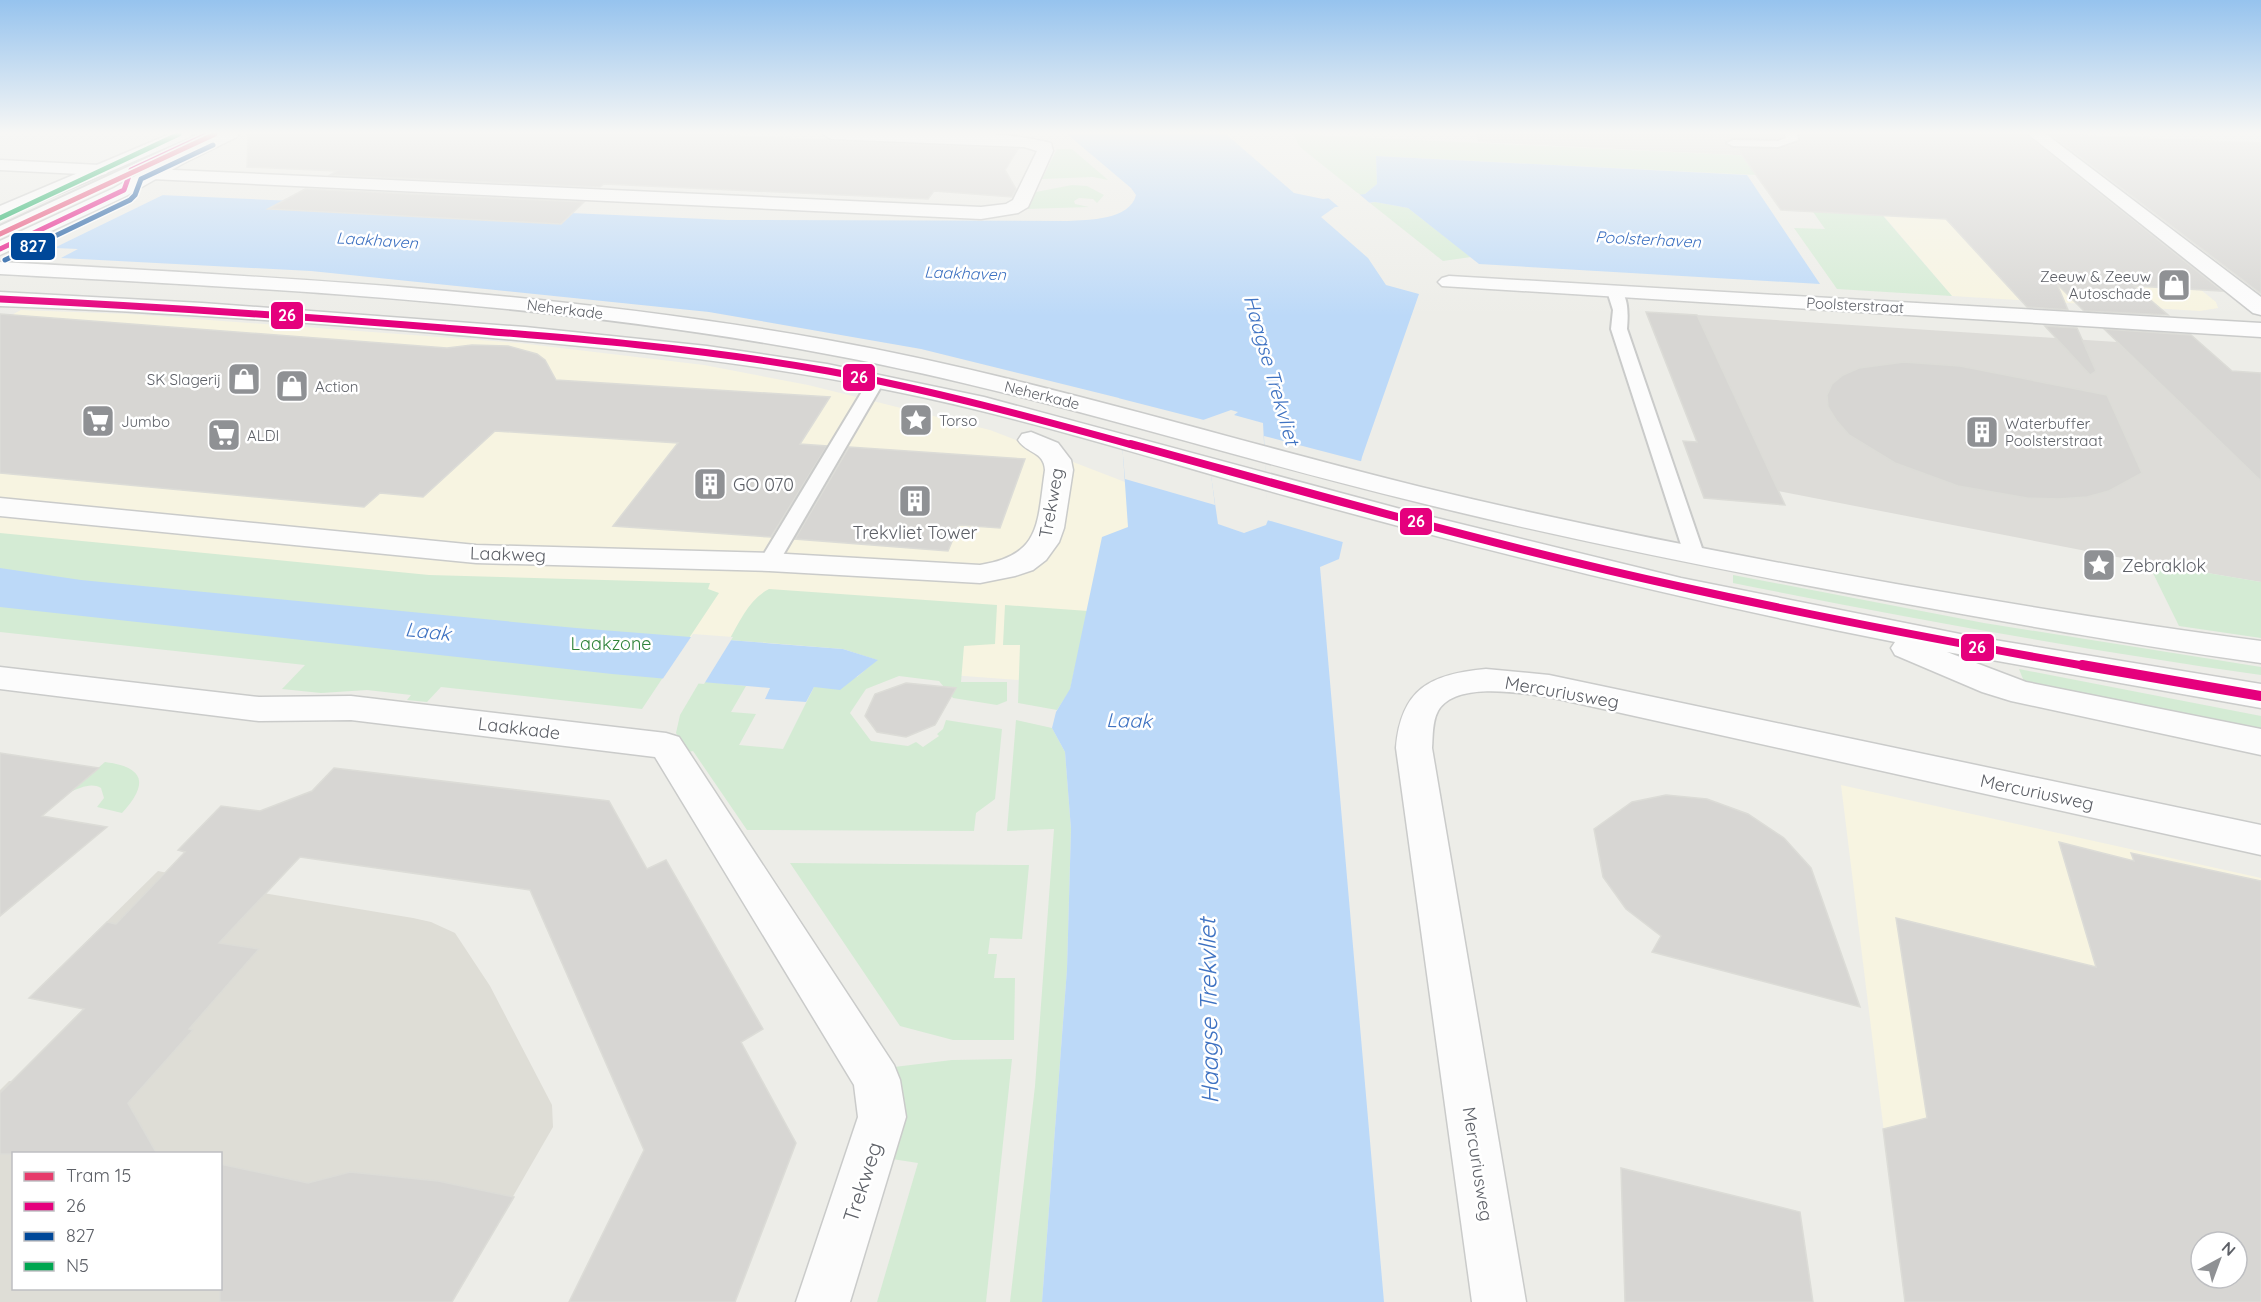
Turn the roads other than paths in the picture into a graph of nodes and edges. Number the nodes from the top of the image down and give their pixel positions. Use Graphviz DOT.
graph roads {
  1 [pos="41,195"];
  2 [pos="78,195"];
  3 [pos="114,195"];
  4 [pos="593,195"];
  5 [pos="1025,195"];
  6 [pos="2115,195"];
  7 [pos="0,213"];
  8 [pos="0,231"];
  9 [pos="0,249"];
  10 [pos="0,268"];
  11 [pos="1449,282"];
  12 [pos="1614,291"];
  13 [pos="0,300"];
  14 [pos="2261,308"];
  15 [pos="2261,330"];
  16 [pos="877,380"];
  17 [pos="959,398"];
  18 [pos="1209,452"];
  19 [pos="0,507"];
  20 [pos="1426,510"];
  21 [pos="1694,554"];
  22 [pos="769,562"];
  23 [pos="1016,567"];
  24 [pos="1849,621"];
  25 [pos="2261,652"];
  26 [pos="0,678"];
  27 [pos="2261,696"];
  28 [pos="2261,742"];
  29 [pos="2261,840"];
  30 [pos="868,1061"];
  31 [pos="824,1302"];
  32 [pos="1499,1302"];
  1 -- 7 [label="street"];
  2 -- 8 [label="lane"];
  3 -- 9 [label="street"];
  4 -- 5 [label="street"];
  6 -- 14 [label="street"];
  10 -- 18 [label="street, Neherkade"];
  11 -- 12 [label="street, Poolsterstraat"];
  12 -- 15 [label="street, Poolsterstraat"];
  12 -- 21 [label="lane"];
  13 -- 16 [label="street, Neherkade"];
  16 -- 17 [label="street, Neherkade"];
  16 -- 22 [label="lane"];
  17 -- 18 [label="street, Neherkade"];
  17 -- 23 [label="street, Trekweg"];
  18 -- 20 [label="street"];
  19 -- 22 [label="street, Laakweg"];
  20 -- 21 [label="street"];
  20 -- 24 [label="street"];
  21 -- 25 [label="street"];
  22 -- 23 [label="street, Laakweg"];
  24 -- 27 [label="street"];
  24 -- 28 [label="street"];
  26 -- 30 [label="street, Laakkade"];
  29 -- 32 [label="street, Mercuriusweg"];
  30 -- 31 [label="street, Trekweg"];
}
